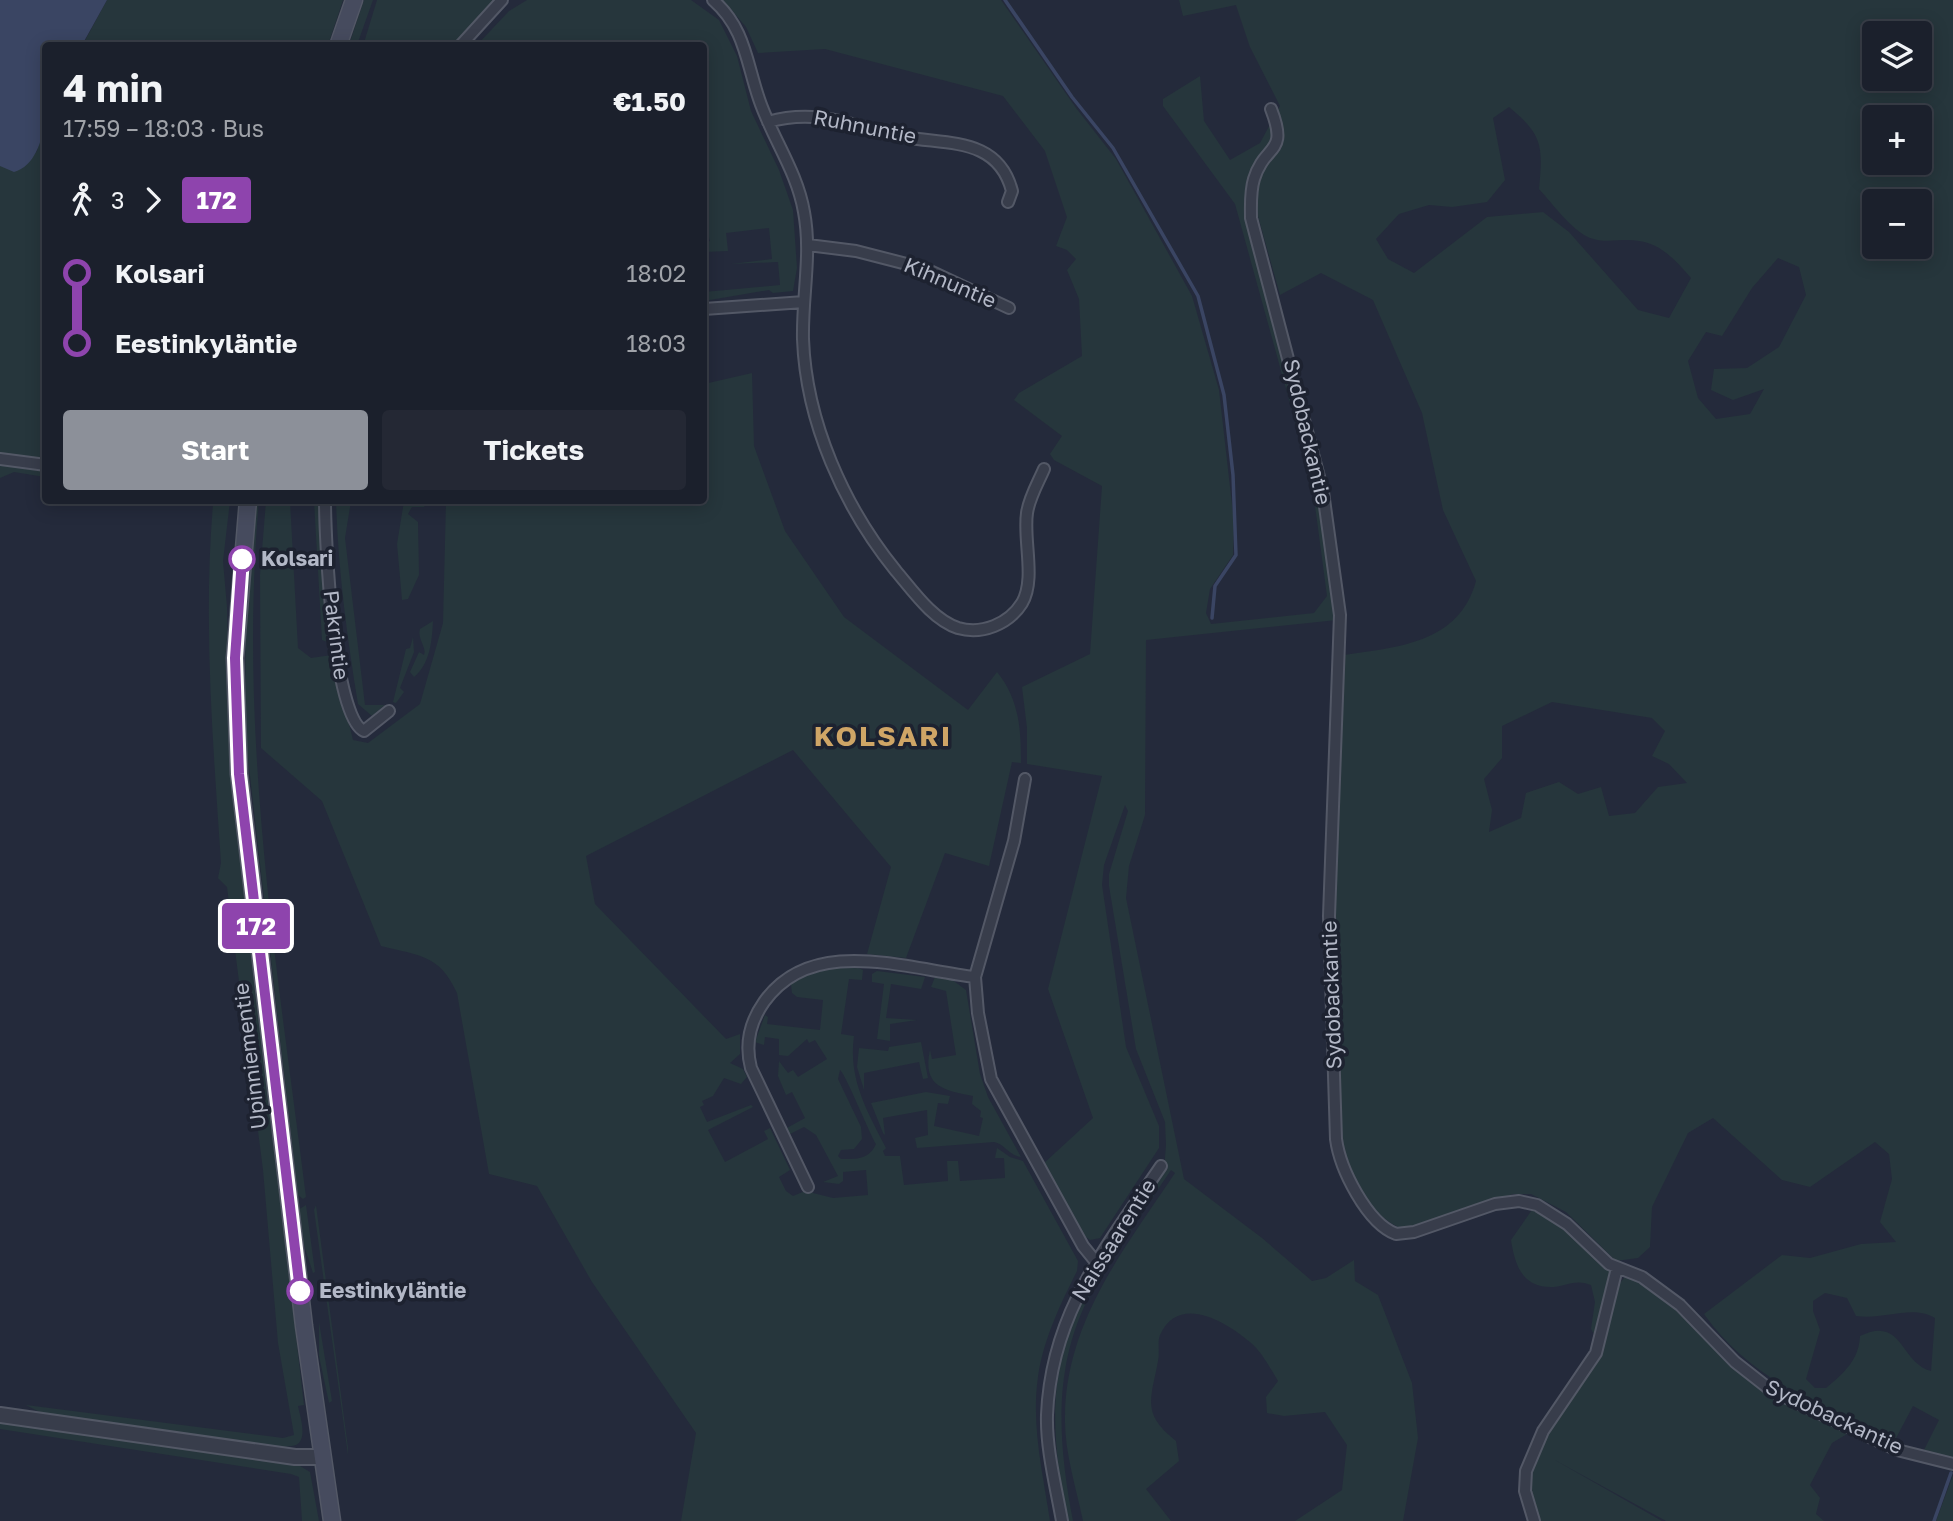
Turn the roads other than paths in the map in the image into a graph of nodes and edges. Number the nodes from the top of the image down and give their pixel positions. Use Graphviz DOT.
graph roads {
  1 [pos="354,0"];
  2 [pos="502,0"];
  3 [pos="713,0"];
  4 [pos="339,42"];
  5 [pos="464,42"];
  6 [pos="1271,109"];
  7 [pos="768,122"];
  8 [pos="1008,202"];
  9 [pos="808,245"];
  10 [pos="804,302"];
  11 [pos="1009,308"];
  12 [pos="707,309"];
  13 [pos="6,460"];
  14 [pos="42,464"];
  15 [pos="1044,469"];
  16 [pos="248,504"];
  17 [pos="325,504"];
  18 [pos="389,711"];
  19 [pos="1025,779"];
  20 [pos="975,977"];
  21 [pos="1161,1166"];
  22 [pos="808,1187"];
  23 [pos="1096,1262"];
  24 [pos="1617,1268"];
  25 [pos="0,1415"];
  26 [pos="322,1457"];
  27 [pos="1953,1464"];
  28 [pos="332,1521"];
  29 [pos="1062,1521"];
  30 [pos="1534,1521"];
  1 -- 4 [label="main road"];
  2 -- 5 [label="street"];
  3 -- 7 [label="street"];
  6 -- 24 [label="street, Sydobackantie"];
  7 -- 8 [label="street, Ruhnuntie"];
  7 -- 9 [label="street"];
  9 -- 10 [label="street"];
  9 -- 11 [label="street, Kihnuntie"];
  10 -- 12 [label="street"];
  10 -- 15 [label="street"];
  13 -- 14 [label="street"];
  16 -- 26 [label="main road, Upinniementie"];
  17 -- 18 [label="street, Pakrintie"];
  19 -- 20 [label="street"];
  20 -- 22 [label="street"];
  20 -- 23 [label="street"];
  21 -- 23 [label="street, Naissaarentie"];
  23 -- 29 [label="street, Naissaarentie"];
  24 -- 27 [label="street, Sydobackantie"];
  24 -- 30 [label="street"];
  25 -- 26 [label="street"];
  26 -- 28 [label="main road, Upinniementie"];
}
